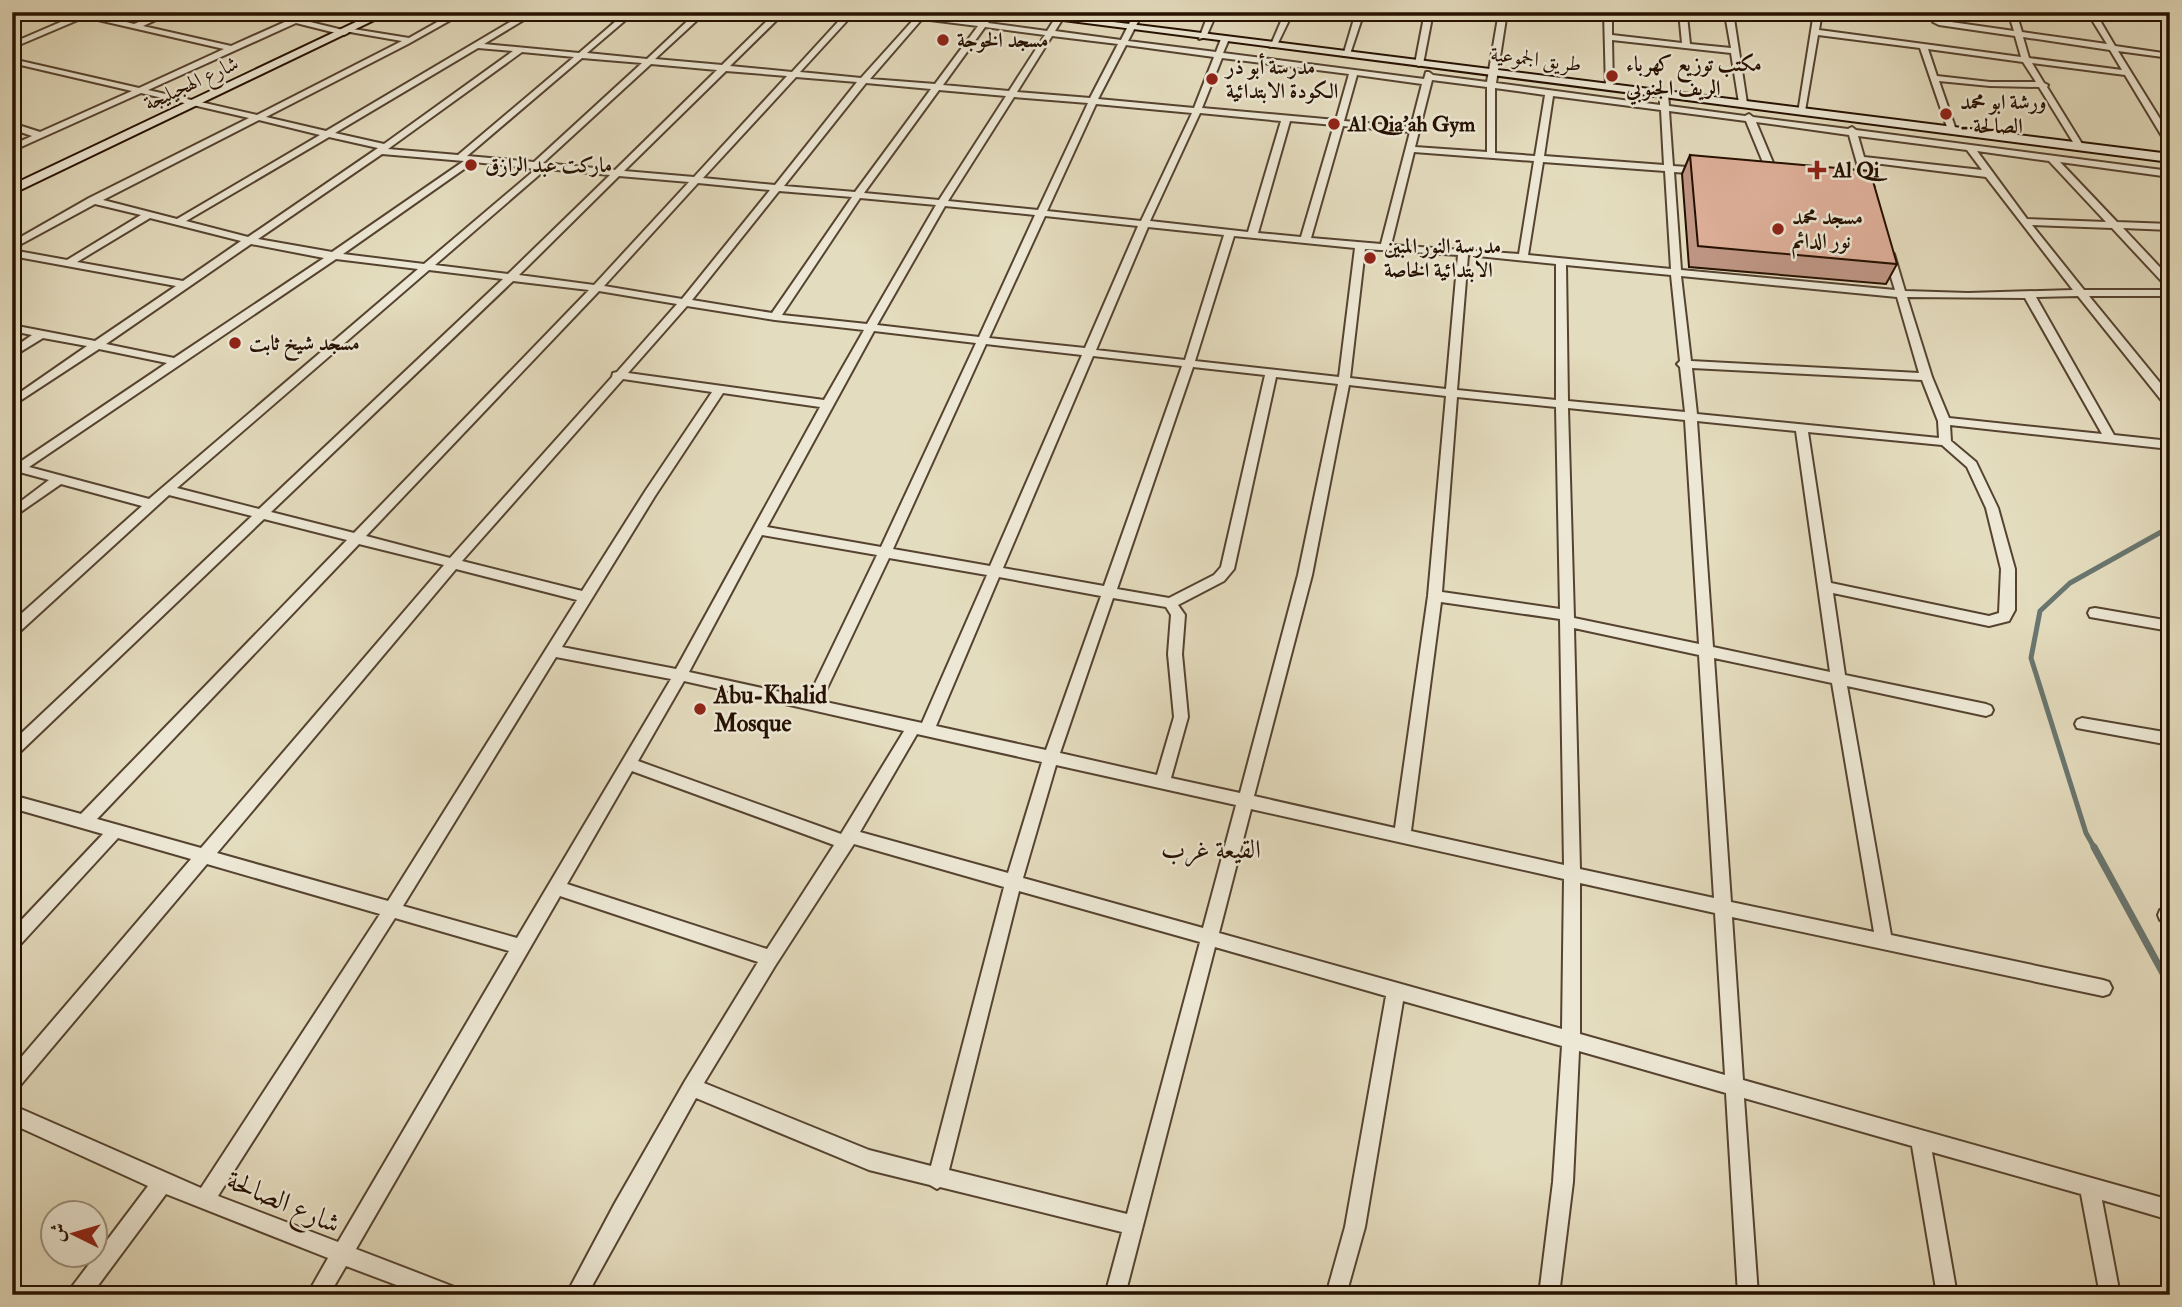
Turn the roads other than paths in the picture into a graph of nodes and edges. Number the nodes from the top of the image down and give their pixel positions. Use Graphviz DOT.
graph roads {
  1 [pos="24,12"];
  2 [pos="75,12"];
  3 [pos="169,12"];
  4 [pos="314,12"];
  5 [pos="386,12"];
  6 [pos="461,12"];
  7 [pos="533,12"];
  8 [pos="563,12"];
  9 [pos="631,12"];
  10 [pos="702,12"];
  11 [pos="781,12"];
  12 [pos="851,12"];
  13 [pos="886,12"];
  14 [pos="992,12"];
  15 [pos="1006,12"];
  16 [pos="1139,12"];
  17 [pos="1213,12"];
  18 [pos="1289,12"];
  19 [pos="1360,12"];
  20 [pos="1430,12"];
  21 [pos="1503,12"];
  22 [pos="1608,12"];
  23 [pos="1818,12"];
  24 [pos="1934,12"];
  25 [pos="2012,12"];
  26 [pos="2091,12"];
  27 [pos="2160,12"];
  28 [pos="1684,13"];
  29 [pos="85,14"];
  30 [pos="1729,15"];
  31 [pos="13,16"];
  32 [pos="926,16"];
  33 [pos="1061,16"];
  34 [pos="623,19"];
  35 [pos="296,21"];
  36 [pos="984,25"];
  37 [pos="135,26"];
  38 [pos="2170,27"];
  39 [pos="1131,28"];
  40 [pos="347,31"];
  41 [pos="1814,32"];
  42 [pos="1051,33"];
  43 [pos="2018,34"];
  44 [pos="1202,37"];
  45 [pos="1609,37"];
  46 [pos="1225,39"];
  47 [pos="409,40"];
  48 [pos="1125,43"];
  49 [pos="12,46"];
  50 [pos="479,46"];
  51 [pos="1273,46"];
  52 [pos="1686,46"];
  53 [pos="1923,46"];
  54 [pos="233,49"];
  55 [pos="1301,49"];
  56 [pos="2114,49"];
  57 [pos="520,50"];
  58 [pos="1734,51"];
  59 [pos="1346,54"];
  60 [pos="581,56"];
  61 [pos="1219,56"];
  62 [pos="2170,56"];
  63 [pos="1374,58"];
  64 [pos="2026,60"];
  65 [pos="12,61"];
  66 [pos="647,62"];
  67 [pos="1293,65"];
  68 [pos="722,68"];
  69 [pos="1427,72"];
  70 [pos="1354,73"];
  71 [pos="2128,73"];
  72 [pos="793,74"];
  73 [pos="1369,75"];
  74 [pos="1933,78"];
  75 [pos="1493,80"];
  76 [pos="863,81"];
  77 [pos="2044,85"];
  78 [pos="937,87"];
  79 [pos="1609,87"];
  80 [pos="139,90"];
  81 [pos="1012,93"];
  82 [pos="1549,93"];
  83 [pos="1093,101"];
  84 [pos="1664,101"];
  85 [pos="1743,103"];
  86 [pos="193,104"];
  87 [pos="1197,111"];
  88 [pos="1801,111"];
  89 [pos="1749,117"];
  90 [pos="254,118"];
  91 [pos="1286,119"];
  92 [pos="1338,123"];
  93 [pos="12,126"];
  94 [pos="1415,130"];
  95 [pos="1852,130"];
  96 [pos="1952,130"];
  97 [pos="326,134"];
  98 [pos="39,135"];
  99 [pos="2170,143"];
  100 [pos="2080,146"];
  101 [pos="1969,147"];
  102 [pos="12,148"];
  103 [pos="383,149"];
  104 [pos="1411,149"];
  105 [pos="2144,155"];
  106 [pos="1491,156"];
  107 [pos="1539,156"];
  108 [pos="460,158"];
  109 [pos="2051,158"];
  110 [pos="2170,158"];
  111 [pos="1860,159"];
  112 [pos="472,160"];
  113 [pos="539,166"];
  114 [pos="1669,168"];
  115 [pos="1708,171"];
  116 [pos="2165,173"];
  117 [pos="1987,174"];
  118 [pos="613,175"];
  119 [pos="1761,176"];
  120 [pos="1774,177"];
  121 [pos="1787,178"];
  122 [pos="695,182"];
  123 [pos="1855,184"];
  124 [pos="2170,184"];
  125 [pos="1869,185"];
  126 [pos="778,188"];
  127 [pos="12,190"];
  128 [pos="858,195"];
  129 [pos="1872,197"];
  130 [pos="92,200"];
  131 [pos="942,203"];
  132 [pos="1041,214"];
  133 [pos="148,215"];
  134 [pos="178,222"];
  135 [pos="2024,222"];
  136 [pos="1144,224"];
  137 [pos="2112,224"];
  138 [pos="2170,227"];
  139 [pos="1230,233"];
  140 [pos="1252,235"];
  141 [pos="248,240"];
  142 [pos="1305,240"];
  143 [pos="12,246"];
  144 [pos="1360,246"];
  145 [pos="1887,246"];
  146 [pos="1385,249"];
  147 [pos="1463,252"];
  148 [pos="12,253"];
  149 [pos="336,257"];
  150 [pos="1523,258"];
  151 [pos="1561,262"];
  152 [pos="67,264"];
  153 [pos="425,268"];
  154 [pos="1676,273"];
  155 [pos="510,278"];
  156 [pos="2170,284"];
  157 [pos="186,285"];
  158 [pos="597,288"];
  159 [pos="2080,292"];
  160 [pos="2028,293"];
  161 [pos="2170,293"];
  162 [pos="1901,294"];
  163 [pos="685,302"];
  164 [pos="775,317"];
  165 [pos="12,328"];
  166 [pos="872,329"];
  167 [pos="43,333"];
  168 [pos="983,342"];
  169 [pos="97,346"];
  170 [pos="1090,353"];
  171 [pos="12,354"];
  172 [pos="175,360"];
  173 [pos="1189,363"];
  174 [pos="1684,364"];
  175 [pos="1271,372"];
  176 [pos="617,375"];
  177 [pos="1926,377"];
  178 [pos="1344,380"];
  179 [pos="719,390"];
  180 [pos="1453,393"];
  181 [pos="1560,402"];
  182 [pos="12,403"];
  183 [pos="2170,403"];
  184 [pos="827,404"];
  185 [pos="1691,416"];
  186 [pos="1944,421"];
  187 [pos="1802,429"];
  188 [pos="2111,440"];
  189 [pos="1945,442"];
  190 [pos="2170,445"];
  191 [pos="15,467"];
  192 [pos="58,480"];
  193 [pos="167,491"];
  194 [pos="152,503"];
  195 [pos="260,512"];
  196 [pos="12,514"];
  197 [pos="760,530"];
  198 [pos="356,537"];
  199 [pos="886,550"];
  200 [pos="453,563"];
  201 [pos="993,570"];
  202 [pos="1825,587"];
  203 [pos="1111,590"];
  204 [pos="1435,596"];
  205 [pos="585,597"];
  206 [pos="1171,603"];
  207 [pos="2095,614"];
  208 [pos="1568,618"];
  209 [pos="2166,625"];
  210 [pos="12,631"];
  211 [pos="2170,641"];
  212 [pos="553,651"];
  213 [pos="1705,651"];
  214 [pos="680,675"];
  215 [pos="1838,677"];
  216 [pos="811,704"];
  217 [pos="1986,710"];
  218 [pos="2082,724"];
  219 [pos="920,728"];
  220 [pos="2170,739"];
  221 [pos="12,751"];
  222 [pos="1051,757"];
  223 [pos="629,764"];
  224 [pos="1162,784"];
  225 [pos="12,801"];
  226 [pos="1244,801"];
  227 [pos="85,821"];
  228 [pos="116,830"];
  229 [pos="1402,837"];
  230 [pos="848,840"];
  231 [pos="208,855"];
  232 [pos="1572,873"];
  233 [pos="1013,884"];
  234 [pos="555,887"];
  235 [pos="1721,907"];
  236 [pos="392,909"];
  237 [pos="1210,939"];
  238 [pos="12,942"];
  239 [pos="1884,942"];
  240 [pos="521,947"];
  241 [pos="771,958"];
  242 [pos="2103,988"];
  243 [pos="1396,991"];
  244 [pos="1572,1041"];
  245 [pos="12,1082"];
  246 [pos="1733,1085"];
  247 [pos="691,1087"];
  248 [pos="12,1114"];
  249 [pos="1920,1139"];
  250 [pos="937,1179"];
  251 [pos="162,1184"];
  252 [pos="2090,1189"];
  253 [pos="205,1199"];
  254 [pos="2170,1210"];
  255 [pos="1132,1225"];
  256 [pos="342,1254"];
  257 [pos="78,1295"];
  258 [pos="317,1295"];
  259 [pos="450,1295"];
  260 [pos="576,1295"];
  261 [pos="1115,1295"];
  262 [pos="1335,1295"];
  263 [pos="1549,1295"];
  264 [pos="1748,1295"];
  265 [pos="1947,1295"];
  266 [pos="2110,1295"];
  1 -- 31 [label="street"];
  2 -- 29 [label="street"];
  3 -- 37 [label="street"];
  4 -- 35 [label="street"];
  5 -- 40 [label="main road, شارع الهجيليجة"];
  6 -- 47 [label="street"];
  7 -- 50 [label="street"];
  8 -- 34 [label="street"];
  9 -- 34 [label="street"];
  10 -- 66 [label="street"];
  11 -- 68 [label="street"];
  12 -- 72 [label="street"];
  13 -- 32 [label="street"];
  14 -- 36 [label="street"];
  15 -- 33 [label="main road, طريق الجموعية"];
  16 -- 39 [label="street"];
  17 -- 44 [label="street"];
  18 -- 51 [label="street"];
  19 -- 59 [label="street"];
  20 -- 69 [label="street"];
  21 -- 75 [label="street"];
  22 -- 45 [label="street"];
  23 -- 41 [label="street"];
  24 -- 43 [label="street"];
  25 -- 43 [label="street"];
  26 -- 56 [label="street"];
  27 -- 38 [label="street"];
  28 -- 30 [label="street"];
  28 -- 52 [label="street"];
  29 -- 37 [label="street"];
  29 -- 49 [label="street"];
  30 -- 58 [label="street"];
  32 -- 36 [label="street"];
  32 -- 76 [label="street"];
  33 -- 39 [label="main road, طريق الجموعية"];
  33 -- 42 [label="street"];
  34 -- 60 [label="street"];
  35 -- 40 [label="street"];
  35 -- 54 [label="street"];
  36 -- 42 [label="street"];
  36 -- 78 [label="street"];
  37 -- 54 [label="street"];
  39 -- 44 [label="main road, طريق الجموعية"];
  39 -- 48 [label="street"];
  40 -- 47 [label="street"];
  40 -- 86 [label="main road, شارع الهجيليجة"];
  41 -- 53 [label="street"];
  41 -- 88 [label="street"];
  42 -- 48 [label="street"];
  42 -- 81 [label="street"];
  43 -- 56 [label="street"];
  43 -- 64 [label="street"];
  44 -- 46 [label="main road, طريق الجموعية"];
  45 -- 52 [label="street"];
  45 -- 79 [label="street"];
  46 -- 51 [label="main road, طريق الجموعية"];
  46 -- 61 [label="street"];
  47 -- 90 [label="street"];
  48 -- 61 [label="street"];
  48 -- 83 [label="street"];
  50 -- 57 [label="street"];
  50 -- 97 [label="street"];
  51 -- 55 [label="main road, طريق الجموعية"];
  52 -- 58 [label="street"];
  53 -- 64 [label="street"];
  53 -- 74 [label="street"];
  54 -- 80 [label="street"];
  55 -- 59 [label="main road, طريق الجموعية"];
  55 -- 67 [label="street"];
  56 -- 62 [label="street"];
  56 -- 71 [label="street"];
  57 -- 60 [label="street"];
  57 -- 103 [label="street"];
  58 -- 85 [label="street"];
  59 -- 63 [label="main road, طريق الجموعية"];
  60 -- 66 [label="street"];
  60 -- 108 [label="street"];
  61 -- 67 [label="street"];
  61 -- 87 [label="street"];
  63 -- 69 [label="main road, طريق الجموعية"];
  63 -- 73 [label="street"];
  64 -- 71 [label="street"];
  64 -- 77 [label="street"];
  65 -- 80 [label="street"];
  66 -- 68 [label="street"];
  66 -- 113 [label="street"];
  67 -- 70 [label="street"];
  68 -- 72 [label="street"];
  68 -- 118 [label="street"];
  69 -- 73 [label="street"];
  69 -- 75 [label="main road, طريق الجموعية"];
  69 -- 94 [label="street"];
  70 -- 73 [label="street"];
  70 -- 92 [label="street"];
  71 -- 99 [label="street"];
  72 -- 76 [label="street"];
  72 -- 122 [label="street"];
  74 -- 77 [label="street"];
  74 -- 96 [label="street"];
  75 -- 79 [label="main road, طريق الجموعية"];
  75 -- 82 [label="street"];
  75 -- 106 [label="street"];
  76 -- 78 [label="street"];
  76 -- 126 [label="street"];
  77 -- 100 [label="street"];
  78 -- 81 [label="street"];
  78 -- 128 [label="street"];
  79 -- 84 [label="main road, طريق الجموعية"];
  80 -- 86 [label="street"];
  80 -- 98 [label="street"];
  81 -- 83 [label="street"];
  81 -- 131 [label="street"];
  82 -- 84 [label="street"];
  82 -- 107 [label="street"];
  83 -- 87 [label="street"];
  83 -- 132 [label="street"];
  84 -- 85 [label="main road, طريق الجموعية"];
  84 -- 89 [label="street"];
  84 -- 114 [label="street"];
  85 -- 88 [label="main road, طريق الجموعية"];
  86 -- 90 [label="street"];
  86 -- 127 [label="main road, شارع الهجيليجة"];
  87 -- 91 [label="street"];
  87 -- 136 [label="street"];
  88 -- 96 [label="main road, طريق الجموعية"];
  89 -- 95 [label="street"];
  89 -- 120 [label="street"];
  90 -- 97 [label="street"];
  90 -- 130 [label="street"];
  91 -- 92 [label="street"];
  91 -- 140 [label="street"];
  92 -- 94 [label="street"];
  92 -- 142 [label="street"];
  93 -- 98 [label="street"];
  94 -- 104 [label="street"];
  95 -- 101 [label="street"];
  95 -- 111 [label="street"];
  96 -- 100 [label="main road, طريق الجموعية"];
  97 -- 103 [label="street"];
  97 -- 134 [label="street"];
  98 -- 102 [label="street"];
  100 -- 105 [label="main road, طريق الجموعية"];
  101 -- 109 [label="street"];
  101 -- 117 [label="street"];
  103 -- 108 [label="street"];
  103 -- 141 [label="street"];
  104 -- 106 [label="street"];
  104 -- 146 [label="street"];
  105 -- 110 [label="main road"];
  105 -- 116 [label="street"];
  106 -- 107 [label="street"];
  107 -- 114 [label="street"];
  107 -- 150 [label="street"];
  108 -- 112 [label="street"];
  109 -- 116 [label="street"];
  109 -- 137 [label="street"];
  111 -- 117 [label="street"];
  111 -- 125 [label="street"];
  112 -- 113 [label="street"];
  112 -- 149 [label="street"];
  113 -- 118 [label="street"];
  113 -- 153 [label="street"];
  114 -- 115 [label="street"];
  114 -- 154 [label="street"];
  116 -- 124 [label="street"];
  117 -- 135 [label="street"];
  118 -- 122 [label="street"];
  118 -- 155 [label="street"];
  119 -- 120 [label="street"];
  120 -- 121 [label="street"];
  122 -- 126 [label="street"];
  122 -- 158 [label="street"];
  123 -- 125 [label="street"];
  125 -- 129 [label="street"];
  126 -- 128 [label="street"];
  126 -- 163 [label="street"];
  128 -- 131 [label="street"];
  128 -- 164 [label="street"];
  130 -- 133 [label="street"];
  130 -- 143 [label="street"];
  131 -- 132 [label="street"];
  131 -- 166 [label="street"];
  132 -- 136 [label="street"];
  132 -- 168 [label="street"];
  133 -- 134 [label="street"];
  133 -- 152 [label="street"];
  134 -- 141 [label="street"];
  135 -- 137 [label="street"];
  135 -- 159 [label="street"];
  136 -- 139 [label="street"];
  136 -- 170 [label="street"];
  137 -- 138 [label="street"];
  137 -- 156 [label="street"];
  139 -- 140 [label="street"];
  139 -- 173 [label="street"];
  140 -- 142 [label="street"];
  141 -- 149 [label="street"];
  141 -- 157 [label="street"];
  142 -- 144 [label="street"];
  144 -- 146 [label="street"];
  144 -- 178 [label="street"];
  145 -- 162 [label="street"];
  146 -- 147 [label="street"];
  147 -- 150 [label="street"];
  147 -- 180 [label="street"];
  148 -- 152 [label="street"];
  149 -- 153 [label="street"];
  149 -- 172 [label="street"];
  150 -- 151 [label="street"];
  151 -- 154 [label="street"];
  151 -- 181 [label="street"];
  152 -- 157 [label="street"];
  153 -- 155 [label="street"];
  153 -- 193 [label="street"];
  154 -- 162 [label="street"];
  154 -- 174 [label="street"];
  155 -- 158 [label="street"];
  155 -- 195 [label="street"];
  157 -- 169 [label="street"];
  158 -- 163 [label="street"];
  158 -- 198 [label="street"];
  159 -- 160 [label="street"];
  159 -- 161 [label="street"];
  159 -- 183 [label="street"];
  160 -- 162 [label="street"];
  160 -- 188 [label="street"];
  162 -- 177 [label="street"];
  163 -- 164 [label="street"];
  163 -- 176 [label="street"];
  164 -- 166 [label="street"];
  165 -- 167 [label="street"];
  166 -- 168 [label="street"];
  166 -- 184 [label="street"];
  167 -- 169 [label="street"];
  167 -- 171 [label="street"];
  168 -- 170 [label="street"];
  168 -- 199 [label="street"];
  169 -- 172 [label="street"];
  169 -- 182 [label="street"];
  170 -- 173 [label="street"];
  170 -- 201 [label="street"];
  172 -- 191 [label="street"];
  173 -- 175 [label="street"];
  173 -- 203 [label="street"];
  174 -- 177 [label="street"];
  174 -- 185 [label="street"];
  175 -- 178 [label="street"];
  175 -- 206 [label="street"];
  176 -- 179 [label="street"];
  176 -- 200 [label="street"];
  177 -- 186 [label="street"];
  178 -- 180 [label="street"];
  178 -- 226 [label="street"];
  179 -- 184 [label="street"];
  179 -- 205 [label="street"];
  180 -- 181 [label="street"];
  180 -- 204 [label="street"];
  181 -- 185 [label="street"];
  181 -- 208 [label="street"];
  184 -- 197 [label="street"];
  185 -- 187 [label="street"];
  185 -- 213 [label="street"];
  186 -- 188 [label="street"];
  186 -- 189 [label="street"];
  187 -- 189 [label="street"];
  187 -- 202 [label="street"];
  188 -- 190 [label="street"];
  189 -- 202 [label="street"];
  191 -- 192 [label="street"];
  192 -- 194 [label="street"];
  192 -- 196 [label="street"];
  193 -- 194 [label="street"];
  193 -- 195 [label="street"];
  194 -- 210 [label="street"];
  195 -- 198 [label="street"];
  195 -- 221 [label="street"];
  197 -- 199 [label="street"];
  197 -- 214 [label="street"];
  198 -- 200 [label="street"];
  198 -- 227 [label="street"];
  199 -- 201 [label="street"];
  199 -- 216 [label="street"];
  200 -- 205 [label="street"];
  200 -- 231 [label="street"];
  201 -- 203 [label="street"];
  201 -- 219 [label="street"];
  202 -- 215 [label="street"];
  203 -- 206 [label="street"];
  203 -- 222 [label="street"];
  204 -- 208 [label="street"];
  204 -- 229 [label="street"];
  205 -- 212 [label="street"];
  206 -- 224 [label="street"];
  207 -- 209 [label="street"];
  208 -- 213 [label="street"];
  208 -- 232 [label="street"];
  209 -- 211 [label="street"];
  212 -- 214 [label="street"];
  212 -- 236 [label="street"];
  213 -- 215 [label="street"];
  213 -- 235 [label="street"];
  214 -- 216 [label="street"];
  214 -- 223 [label="street"];
  215 -- 217 [label="street"];
  215 -- 239 [label="street"];
  216 -- 219 [label="street"];
  218 -- 220 [label="street"];
  219 -- 222 [label="street"];
  219 -- 230 [label="street"];
  222 -- 224 [label="street"];
  222 -- 233 [label="street"];
  223 -- 230 [label="street"];
  223 -- 234 [label="street"];
  224 -- 226 [label="street"];
  225 -- 227 [label="street"];
  226 -- 229 [label="street"];
  226 -- 237 [label="street"];
  227 -- 228 [label="street"];
  228 -- 231 [label="street"];
  228 -- 238 [label="street"];
  229 -- 232 [label="street"];
  230 -- 233 [label="street"];
  230 -- 241 [label="street"];
  231 -- 236 [label="street"];
  231 -- 245 [label="street"];
  232 -- 235 [label="street"];
  232 -- 244 [label="street"];
  233 -- 237 [label="street"];
  233 -- 250 [label="street"];
  234 -- 240 [label="street"];
  234 -- 241 [label="street"];
  235 -- 239 [label="street"];
  235 -- 246 [label="street"];
  236 -- 240 [label="street"];
  236 -- 253 [label="street"];
  237 -- 243 [label="street"];
  237 -- 255 [label="street"];
  239 -- 242 [label="street"];
  240 -- 256 [label="street"];
  241 -- 247 [label="street"];
  243 -- 244 [label="street"];
  243 -- 262 [label="street"];
  244 -- 246 [label="street"];
  244 -- 263 [label="street"];
  246 -- 249 [label="street"];
  246 -- 264 [label="street"];
  247 -- 250 [label="street"];
  247 -- 260 [label="street"];
  248 -- 251 [label="street, شارع الصالحة"];
  249 -- 252 [label="street"];
  249 -- 265 [label="street"];
  250 -- 255 [label="street"];
  251 -- 253 [label="street, شارع الصالحة"];
  251 -- 257 [label="street"];
  252 -- 254 [label="street"];
  252 -- 266 [label="street"];
  253 -- 256 [label="street, شارع الصالحة"];
  255 -- 261 [label="street"];
  256 -- 258 [label="street, شارع الصالحة"];
  256 -- 259 [label="street"];
}
